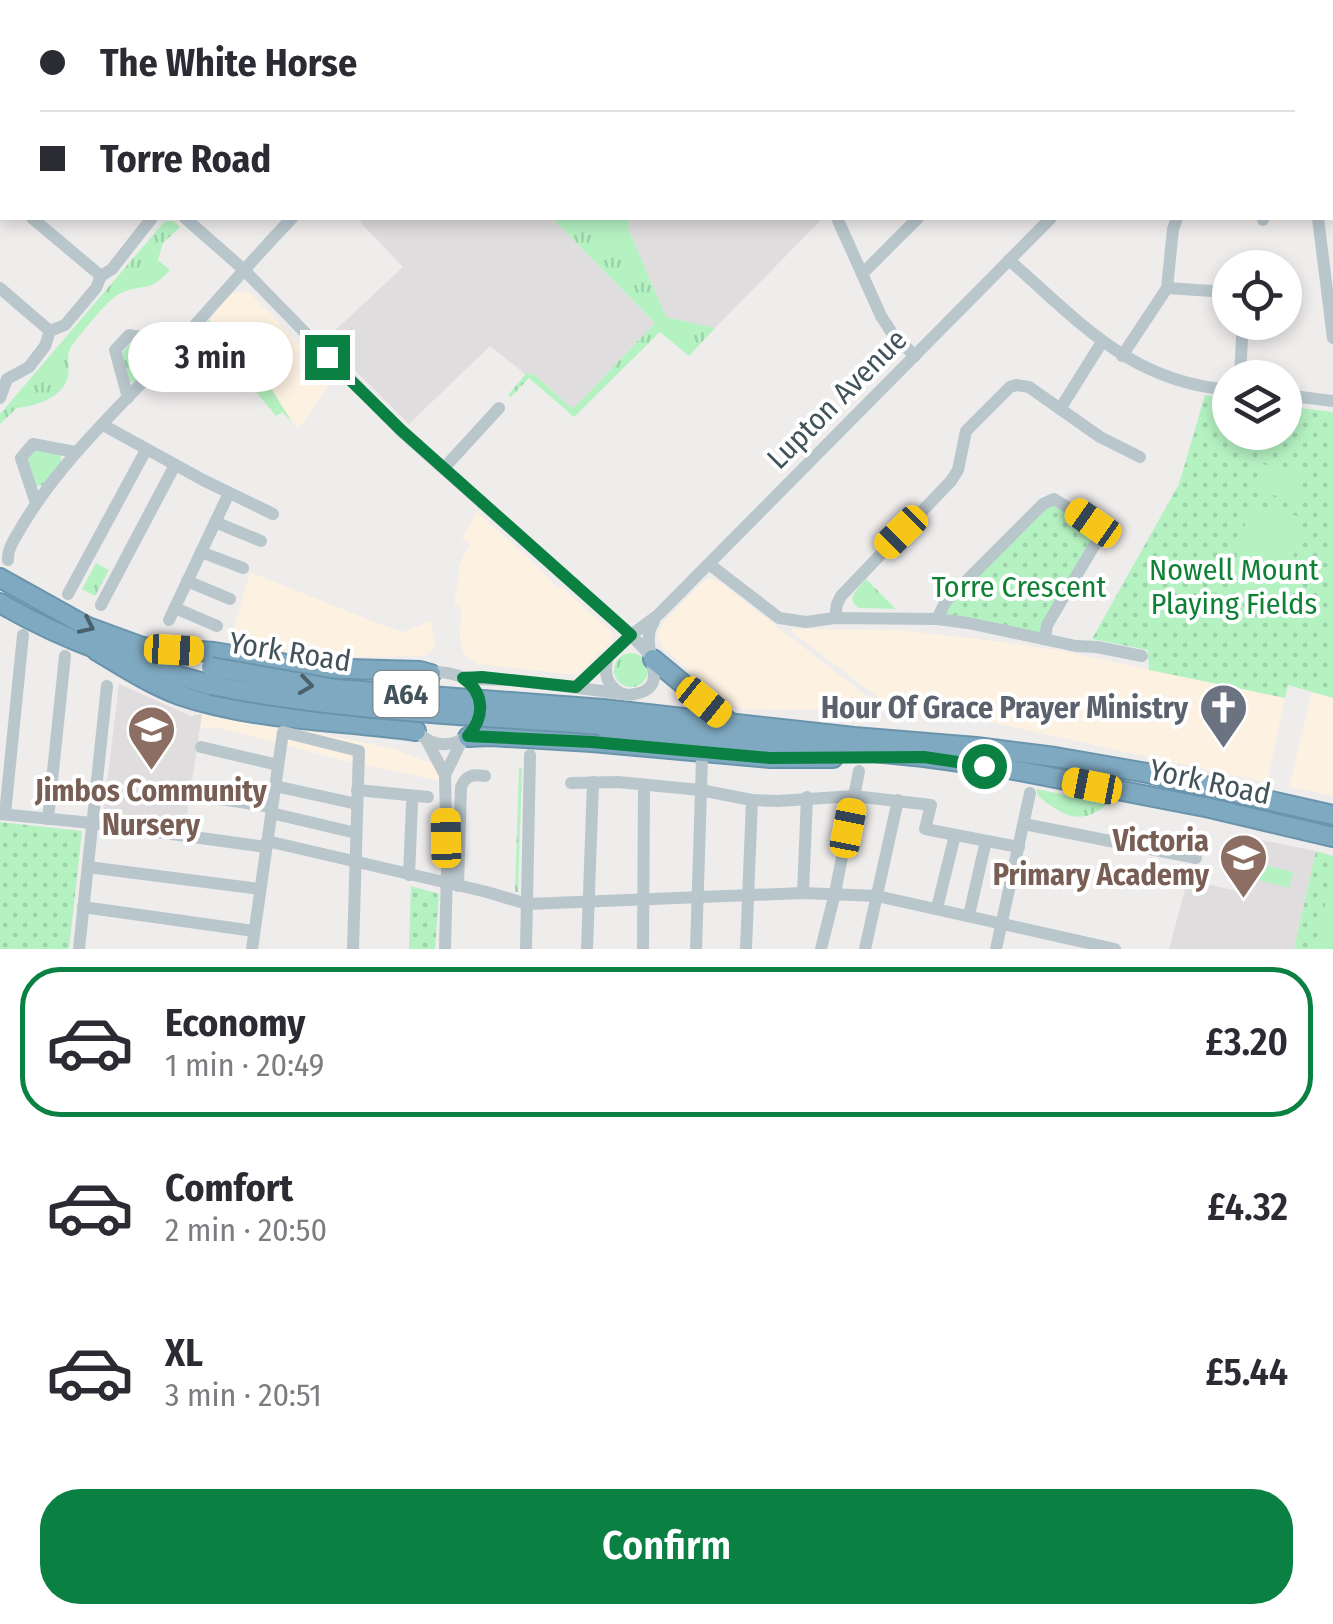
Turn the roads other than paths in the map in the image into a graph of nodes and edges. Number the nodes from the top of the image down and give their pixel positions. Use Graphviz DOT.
graph roads {
  1 [pos="34,220"];
  2 [pos="150,220"];
  3 [pos="188,220"];
  4 [pos="290,220"];
  5 [pos="838,220"];
  6 [pos="916,220"];
  7 [pos="1050,220"];
  8 [pos="1176,220"];
  9 [pos="1327,241"];
  10 [pos="1009,260"];
  11 [pos="243,269"];
  12 [pos="862,274"];
  13 [pos="101,276"];
  14 [pos="1330,282"];
  15 [pos="0,288"];
  16 [pos="1168,288"];
  17 [pos="1212,291"];
  18 [pos="50,331"];
  19 [pos="1333,338"];
  20 [pos="1102,342"];
  21 [pos="179,344"];
  22 [pos="914,356"];
  23 [pos="1122,356"];
  24 [pos="4,376"];
  25 [pos="1212,388"];
  26 [pos="0,398"];
  27 [pos="128,398"];
  28 [pos="1302,398"];
  29 [pos="1333,401"];
  30 [pos="499,408"];
  31 [pos="1060,409"];
  32 [pos="103,425"];
  33 [pos="146,450"];
  34 [pos="75,452"];
  35 [pos="1140,456"];
  36 [pos="176,465"];
  37 [pos="444,468"];
  38 [pos="229,492"];
  39 [pos="36,503"];
  40 [pos="273,514"];
  41 [pos="215,522"];
  42 [pos="261,541"];
  43 [pos="201,552"];
  44 [pos="8,560"];
  45 [pos="708,564"];
  46 [pos="243,568"];
  47 [pos="0,578"];
  48 [pos="187,581"];
  49 [pos="68,594"];
  50 [pos="230,600"];
  51 [pos="0,603"];
  52 [pos="101,605"];
  53 [pos="658,615"];
  54 [pos="834,618"];
  55 [pos="938,620"];
  56 [pos="217,626"];
  57 [pos="23,635"];
  58 [pos="631,635"];
  59 [pos="1044,638"];
  60 [pos="138,647"];
  61 [pos="97,651"];
  62 [pos="611,654"];
  63 [pos="650,655"];
  64 [pos="64,656"];
  65 [pos="1142,656"];
  66 [pos="431,674"];
  67 [pos="211,676"];
  68 [pos="463,678"];
  69 [pos="494,679"];
  70 [pos="107,686"];
  71 [pos="576,687"];
  72 [pos="624,695"];
  73 [pos="479,696"];
  74 [pos="602,717"];
  75 [pos="732,724"];
  76 [pos="421,735"];
  77 [pos="465,738"];
  78 [pos="202,747"];
  79 [pos="530,755"];
  80 [pos="924,757"];
  81 [pos="700,760"];
  82 [pos="278,766"];
  83 [pos="860,771"];
  84 [pos="445,775"];
  85 [pos="485,776"];
  86 [pos="571,782"];
  87 [pos="593,782"];
  88 [pos="644,784"];
  89 [pos="275,786"];
  90 [pos="700,790"];
  91 [pos="1030,794"];
  92 [pos="194,795"];
  93 [pos="854,796"];
  94 [pos="357,797"];
  95 [pos="428,797"];
  96 [pos="808,797"];
  97 [pos="752,800"];
  98 [pos="898,800"];
  99 [pos="412,804"];
  100 [pos="272,810"];
  101 [pos="2,814"];
  102 [pos="1333,815"];
  103 [pos="48,819"];
  104 [pos="92,823"];
  105 [pos="1024,824"];
  106 [pos="356,833"];
  107 [pos="954,835"];
  108 [pos="1333,837"];
  109 [pos="986,841"];
  110 [pos="267,844"];
  111 [pos="1019,848"];
  112 [pos="1196,858"];
  113 [pos="355,862"];
  114 [pos="88,867"];
  115 [pos="409,875"];
  116 [pos="453,885"];
  117 [pos="260,889"];
  118 [pos="803,893"];
  119 [pos="835,893"];
  120 [pos="748,896"];
  121 [pos="877,896"];
  122 [pos="698,897"];
  123 [pos="644,900"];
  124 [pos="588,902"];
  125 [pos="527,904"];
  126 [pos="83,907"];
  127 [pos="938,908"];
  128 [pos="970,915"];
  129 [pos="1001,924"];
  130 [pos="254,931"];
  131 [pos="1094,947"];
  132 [pos="79,949"];
  133 [pos="252,949"];
  134 [pos="352,949"];
  135 [pos="446,949"];
  136 [pos="526,949"];
  137 [pos="587,949"];
  138 [pos="643,949"];
  139 [pos="696,949"];
  140 [pos="746,949"];
  141 [pos="821,949"];
  142 [pos="865,949"];
  143 [pos="996,949"];
  144 [pos="1116,949"];
  1 -- 13 [label="street"];
  2 -- 13 [label="street"];
  3 -- 11 [label="street"];
  4 -- 11 [label="street"];
  5 -- 12 [label="street"];
  6 -- 12 [label="street"];
  7 -- 10 [label="street, Lupton Avenue"];
  8 -- 16 [label="street"];
  9 -- 14 [label="street"];
  10 -- 20 [label="street"];
  10 -- 22 [label="street, Lupton Avenue"];
  11 -- 21 [label="street"];
  11 -- 37 [label="street"];
  12 -- 22 [label="street"];
  13 -- 18 [label="street"];
  14 -- 19 [label="street"];
  15 -- 18 [label="street"];
  16 -- 17 [label="street"];
  16 -- 23 [label="street"];
  18 -- 24 [label="street"];
  20 -- 23 [label="street"];
  20 -- 31 [label="street"];
  21 -- 27 [label="street"];
  21 -- 27 [label="street"];
  22 -- 45 [label="street, Lupton Avenue"];
  23 -- 25 [label="street"];
  24 -- 26 [label="street"];
  27 -- 32 [label="street"];
  28 -- 29 [label="street"];
  30 -- 37 [label="street"];
  31 -- 35 [label="street"];
  31 -- 54 [label="street"];
  32 -- 33 [label="street"];
  32 -- 34 [label="street"];
  33 -- 36 [label="street"];
  33 -- 49 [label="street"];
  34 -- 39 [label="street"];
  34 -- 39 [label="street"];
  36 -- 38 [label="street"];
  36 -- 52 [label="street"];
  37 -- 58 [label="street"];
  38 -- 40 [label="street"];
  38 -- 41 [label="street"];
  39 -- 44 [label="street"];
  41 -- 42 [label="street"];
  41 -- 43 [label="street"];
  43 -- 46 [label="street"];
  43 -- 48 [label="street"];
  45 -- 53 [label="street, Lupton Avenue"];
  45 -- 54 [label="street"];
  47 -- 60 [label="highway, York Road / A64, one-way"];
  48 -- 50 [label="street"];
  48 -- 56 [label="street"];
  51 -- 61 [label="highway, York Road / A64"];
  53 -- 58 [label="street, Lupton Avenue"];
  53 -- 63 [label="street"];
  54 -- 55 [label="street"];
  55 -- 59 [label="street"];
  55 -- 59 [label="street"];
  57 -- 101 [label="street"];
  58 -- 62 [label="street, Lupton Avenue"];
  58 -- 63 [label="street"];
  59 -- 65 [label="street"];
  60 -- 66 [label="highway"];
  60 -- 67 [label="highway, York Road / A64"];
  61 -- 67 [label="highway, York Road / A64"];
  61 -- 76 [label="highway"];
  62 -- 63 [label="street"];
  62 -- 71 [label="street, Lupton Avenue"];
  62 -- 72 [label="street"];
  63 -- 72 [label="street"];
  63 -- 75 [label="highway"];
  64 -- 103 [label="street"];
  66 -- 68 [label="street"];
  66 -- 76 [label="street"];
  67 -- 74 [label="highway, York Road / A64, bridge"];
  68 -- 69 [label="street"];
  68 -- 73 [label="street"];
  69 -- 71 [label="street"];
  69 -- 73 [label="street"];
  70 -- 104 [label="street"];
  71 -- 72 [label="street"];
  73 -- 77 [label="street"];
  74 -- 75 [label="highway, York Road / A64"];
  74 -- 80 [label="highway, York Road / A64"];
  75 -- 102 [label="highway, York Road / A64"];
  76 -- 77 [label="street"];
  76 -- 84 [label="street"];
  77 -- 81 [label="highway"];
  77 -- 84 [label="street"];
  78 -- 82 [label="street"];
  79 -- 125 [label="street"];
  80 -- 81 [label="highway"];
  80 -- 108 [label="highway, York Road / A64"];
  81 -- 90 [label="street"];
  82 -- 89 [label="street"];
  82 -- 94 [label="street"];
  83 -- 93 [label="street"];
  84 -- 116 [label="street"];
  85 -- 116 [label="street"];
  86 -- 87 [label="street"];
  87 -- 88 [label="street"];
  87 -- 124 [label="street"];
  88 -- 90 [label="street"];
  88 -- 123 [label="street"];
  89 -- 94 [label="street"];
  89 -- 100 [label="street"];
  90 -- 97 [label="street"];
  90 -- 122 [label="street"];
  91 -- 105 [label="street"];
  92 -- 100 [label="street"];
  93 -- 96 [label="street"];
  93 -- 98 [label="street"];
  93 -- 119 [label="street"];
  94 -- 95 [label="street"];
  94 -- 106 [label="street"];
  96 -- 97 [label="street"];
  96 -- 118 [label="street"];
  97 -- 120 [label="street"];
  98 -- 107 [label="street"];
  98 -- 121 [label="street"];
  99 -- 115 [label="street"];
  100 -- 106 [label="street"];
  100 -- 110 [label="street"];
  101 -- 103 [label="street"];
  103 -- 104 [label="street"];
  104 -- 110 [label="street"];
  104 -- 114 [label="street"];
  105 -- 111 [label="street"];
  105 -- 112 [label="street"];
  106 -- 113 [label="street"];
  107 -- 109 [label="street"];
  107 -- 127 [label="street"];
  109 -- 111 [label="street"];
  109 -- 128 [label="street"];
  110 -- 113 [label="street"];
  110 -- 117 [label="street"];
  111 -- 129 [label="street"];
  113 -- 115 [label="street"];
  113 -- 134 [label="street"];
  114 -- 117 [label="street"];
  114 -- 126 [label="street"];
  115 -- 116 [label="street"];
  116 -- 125 [label="street"];
  116 -- 135 [label="street"];
  117 -- 130 [label="street"];
  118 -- 119 [label="street"];
  118 -- 120 [label="street"];
  119 -- 121 [label="street"];
  119 -- 141 [label="street"];
  120 -- 122 [label="street"];
  120 -- 140 [label="street"];
  121 -- 127 [label="street"];
  121 -- 142 [label="street"];
  122 -- 123 [label="street"];
  122 -- 139 [label="street"];
  123 -- 124 [label="street"];
  123 -- 138 [label="street"];
  124 -- 125 [label="street"];
  124 -- 137 [label="street"];
  125 -- 136 [label="street"];
  126 -- 130 [label="street"];
  126 -- 132 [label="street"];
  127 -- 128 [label="street"];
  128 -- 129 [label="street"];
  129 -- 131 [label="street"];
  129 -- 143 [label="street"];
  130 -- 133 [label="street"];
  131 -- 144 [label="street"];
}
